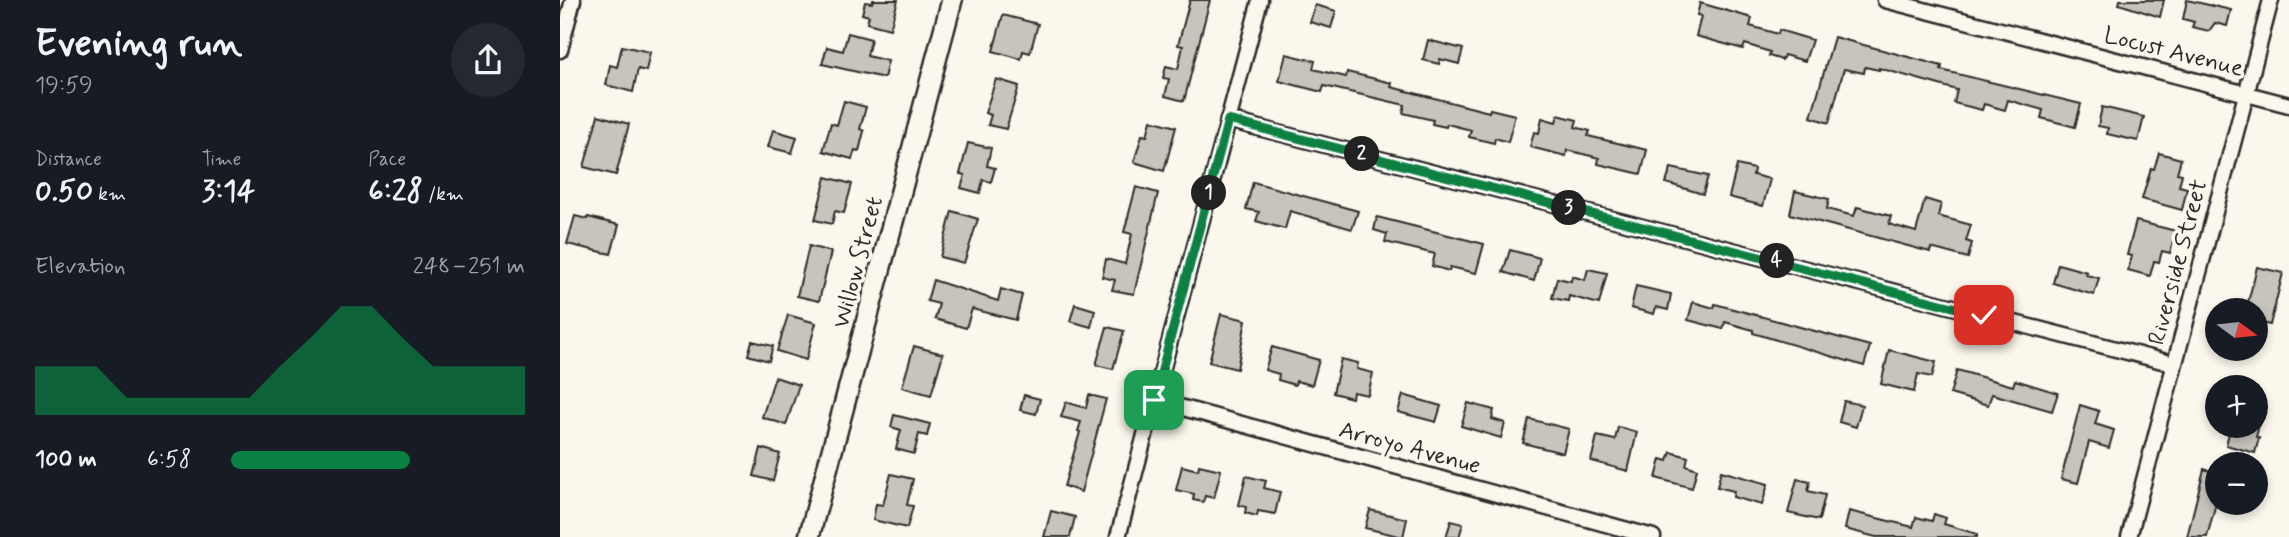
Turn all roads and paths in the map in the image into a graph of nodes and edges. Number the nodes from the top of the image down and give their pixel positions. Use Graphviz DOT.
graph roads {
  1 [pos="573,0"];
  2 [pos="952,0"];
  3 [pos="1260,0"];
  4 [pos="1885,0"];
  5 [pos="2271,0"];
  6 [pos="560,50"];
  7 [pos="2246,93"];
  8 [pos="2289,104"];
  9 [pos="1228,120"];
  10 [pos="2174,364"];
  11 [pos="1154,400"];
  12 [pos="809,537"];
  13 [pos="1118,537"];
  14 [pos="1653,537"];
  15 [pos="2129,537"];
  1 -- 6 [label="street"];
  2 -- 12 [label="street, Willow Street"];
  3 -- 9 [label="street"];
  4 -- 7 [label="street, Locust Avenue"];
  5 -- 7 [label="street, Riverside Street"];
  7 -- 8 [label="street, Locust Avenue"];
  7 -- 10 [label="street, Riverside Street"];
  9 -- 10 [label="street"];
  9 -- 11 [label="street"];
  10 -- 15 [label="street, Riverside Street"];
  11 -- 13 [label="street"];
  11 -- 14 [label="street, Arroyo Avenue"];
}
